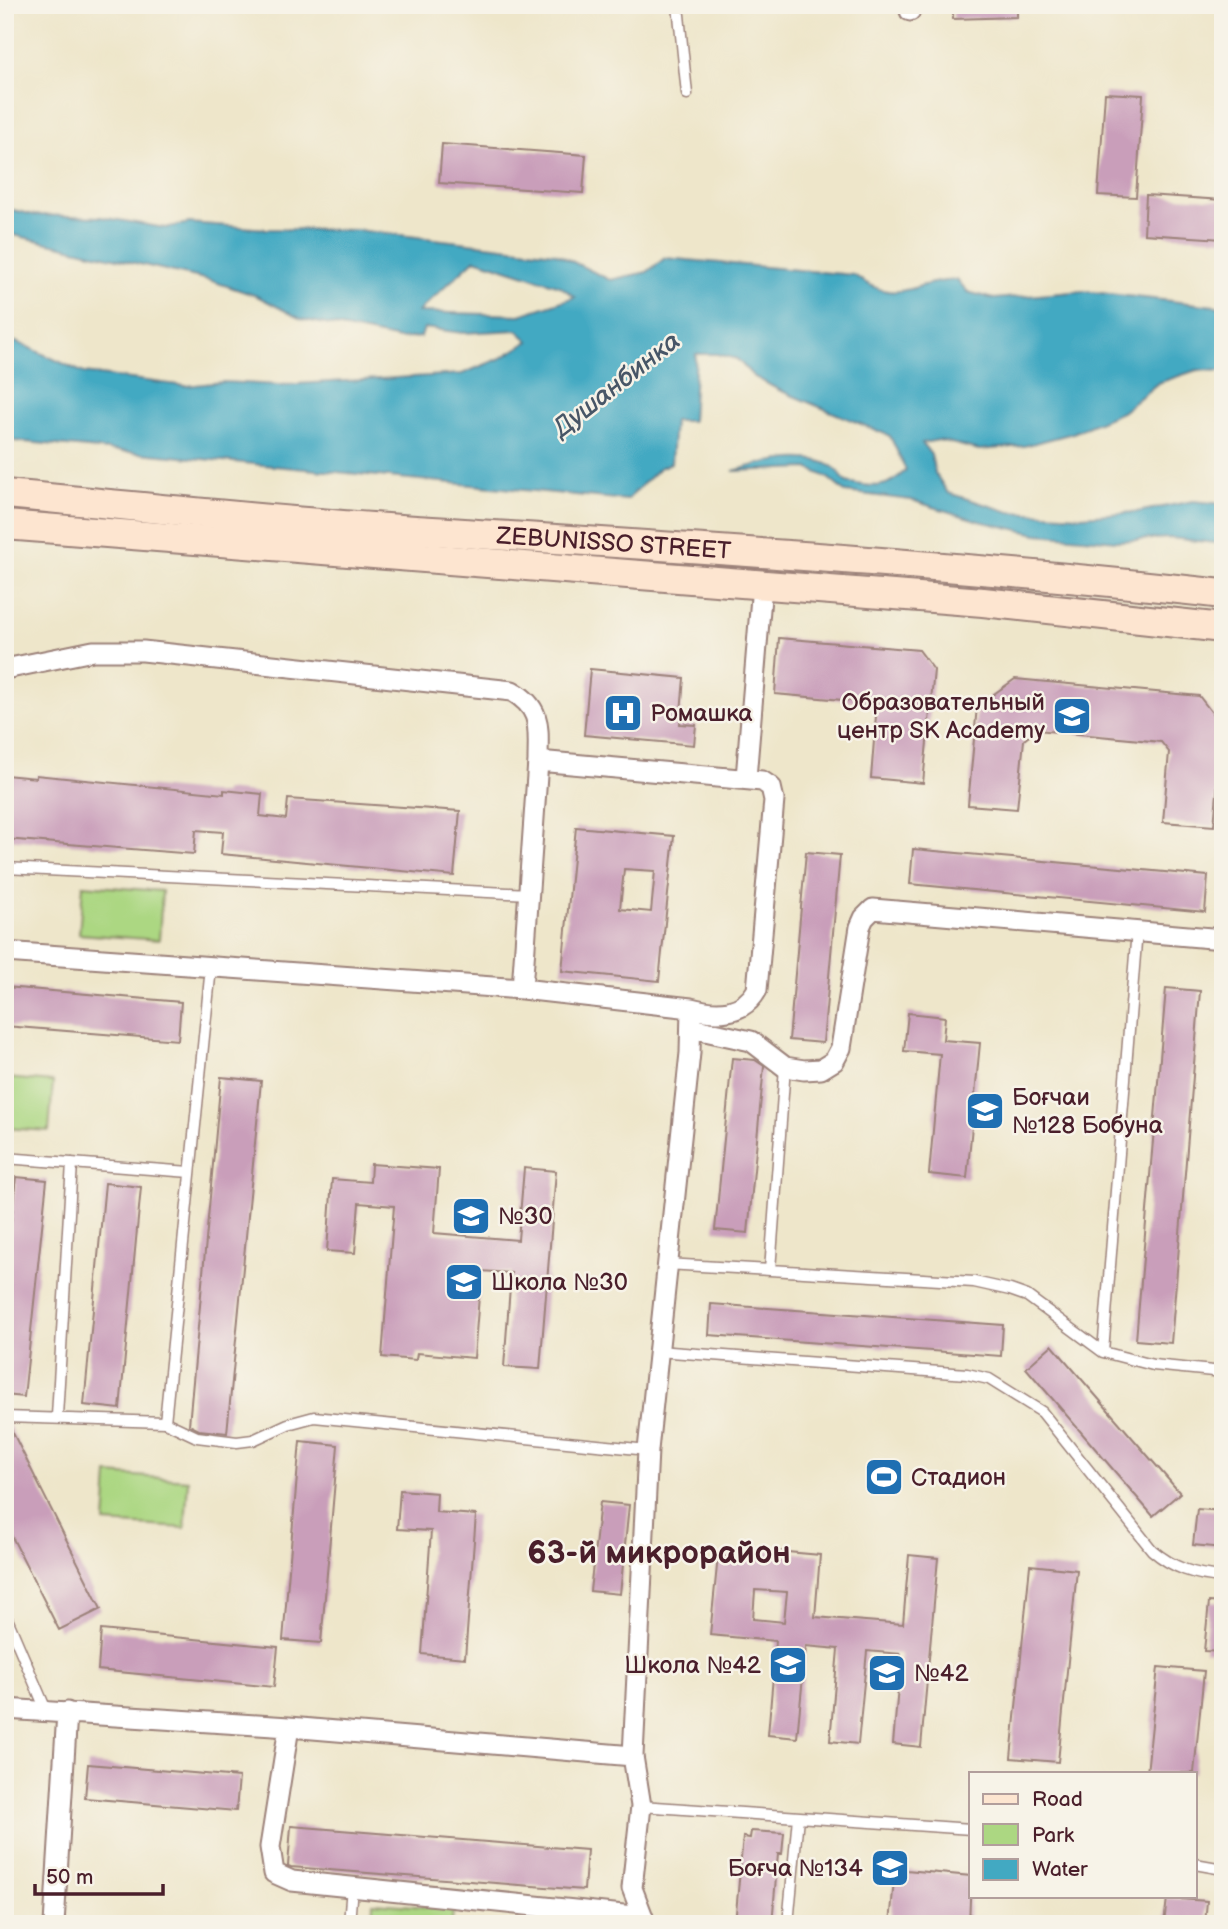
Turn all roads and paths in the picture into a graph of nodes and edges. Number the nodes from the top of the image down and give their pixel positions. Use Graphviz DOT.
graph roads {
  1 [pos="678,5"];
  2 [pos="687,94"];
  3 [pos="5,494"];
  4 [pos="5,525"];
  5 [pos="762,584"];
  6 [pos="1223,594"];
  7 [pos="1223,628"];
  8 [pos="5,669"];
  9 [pos="538,761"];
  10 [pos="746,778"];
  11 [pos="5,868"];
  12 [pos="529,894"];
  13 [pos="1137,930"];
  14 [pos="1223,939"];
  15 [pos="5,952"];
  16 [pos="211,967"];
  17 [pos="522,989"];
  18 [pos="691,1008"];
  19 [pos="691,1028"];
  20 [pos="785,1067"];
  21 [pos="5,1158"];
  22 [pos="72,1163"];
  23 [pos="190,1172"];
  24 [pos="666,1265"];
  25 [pos="770,1270"];
  26 [pos="657,1351"];
  27 [pos="1102,1352"];
  28 [pos="1223,1372"];
  29 [pos="57,1416"];
  30 [pos="5,1417"];
  31 [pos="165,1422"];
  32 [pos="648,1450"];
  33 [pos="1223,1577"];
  34 [pos="5,1614"];
  35 [pos="5,1709"];
  36 [pos="46,1710"];
  37 [pos="67,1712"];
  38 [pos="289,1727"];
  39 [pos="633,1756"];
  40 [pos="641,1806"];
  41 [pos="798,1817"];
  42 [pos="969,1829"];
  43 [pos="1196,1864"];
  44 [pos="1223,1869"];
  45 [pos="352,1885"];
  46 [pos="564,1917"];
  47 [pos="643,1920"];
  48 [pos="54,1924"];
  49 [pos="349,1924"];
  50 [pos="788,1924"];
  1 -- 2 [label="lane"];
  3 -- 6 [label="main road, ZEBUNISSO STREET"];
  4 -- 5 [label="main road"];
  5 -- 7 [label="main road"];
  5 -- 10 [label="street"];
  8 -- 9 [label="street"];
  9 -- 10 [label="street"];
  9 -- 12 [label="street"];
  10 -- 18 [label="street"];
  11 -- 12 [label="lane"];
  12 -- 17 [label="street"];
  13 -- 14 [label="street"];
  13 -- 20 [label="street"];
  13 -- 27 [label="lane"];
  15 -- 16 [label="street"];
  16 -- 17 [label="street"];
  16 -- 23 [label="lane"];
  17 -- 18 [label="street"];
  18 -- 19 [label="street"];
  19 -- 20 [label="street"];
  19 -- 24 [label="street"];
  20 -- 25 [label="lane"];
  21 -- 22 [label="lane"];
  22 -- 23 [label="lane"];
  22 -- 29 [label="lane"];
  23 -- 31 [label="lane"];
  24 -- 25 [label="lane"];
  24 -- 26 [label="street"];
  25 -- 27 [label="lane"];
  26 -- 32 [label="street"];
  26 -- 33 [label="lane"];
  27 -- 28 [label="lane"];
  29 -- 30 [label="lane"];
  29 -- 31 [label="lane"];
  31 -- 32 [label="lane"];
  32 -- 39 [label="street"];
  34 -- 36 [label="lane"];
  35 -- 36 [label="street"];
  36 -- 37 [label="street"];
  37 -- 38 [label="street"];
  37 -- 48 [label="street"];
  38 -- 39 [label="street"];
  38 -- 45 [label="street"];
  39 -- 40 [label="street"];
  40 -- 41 [label="lane"];
  40 -- 47 [label="street"];
  41 -- 42 [label="lane"];
  41 -- 50 [label="lane"];
  43 -- 44 [label="lane"];
  45 -- 46 [label="street"];
  45 -- 49 [label="lane"];
  46 -- 47 [label="street"];
}
